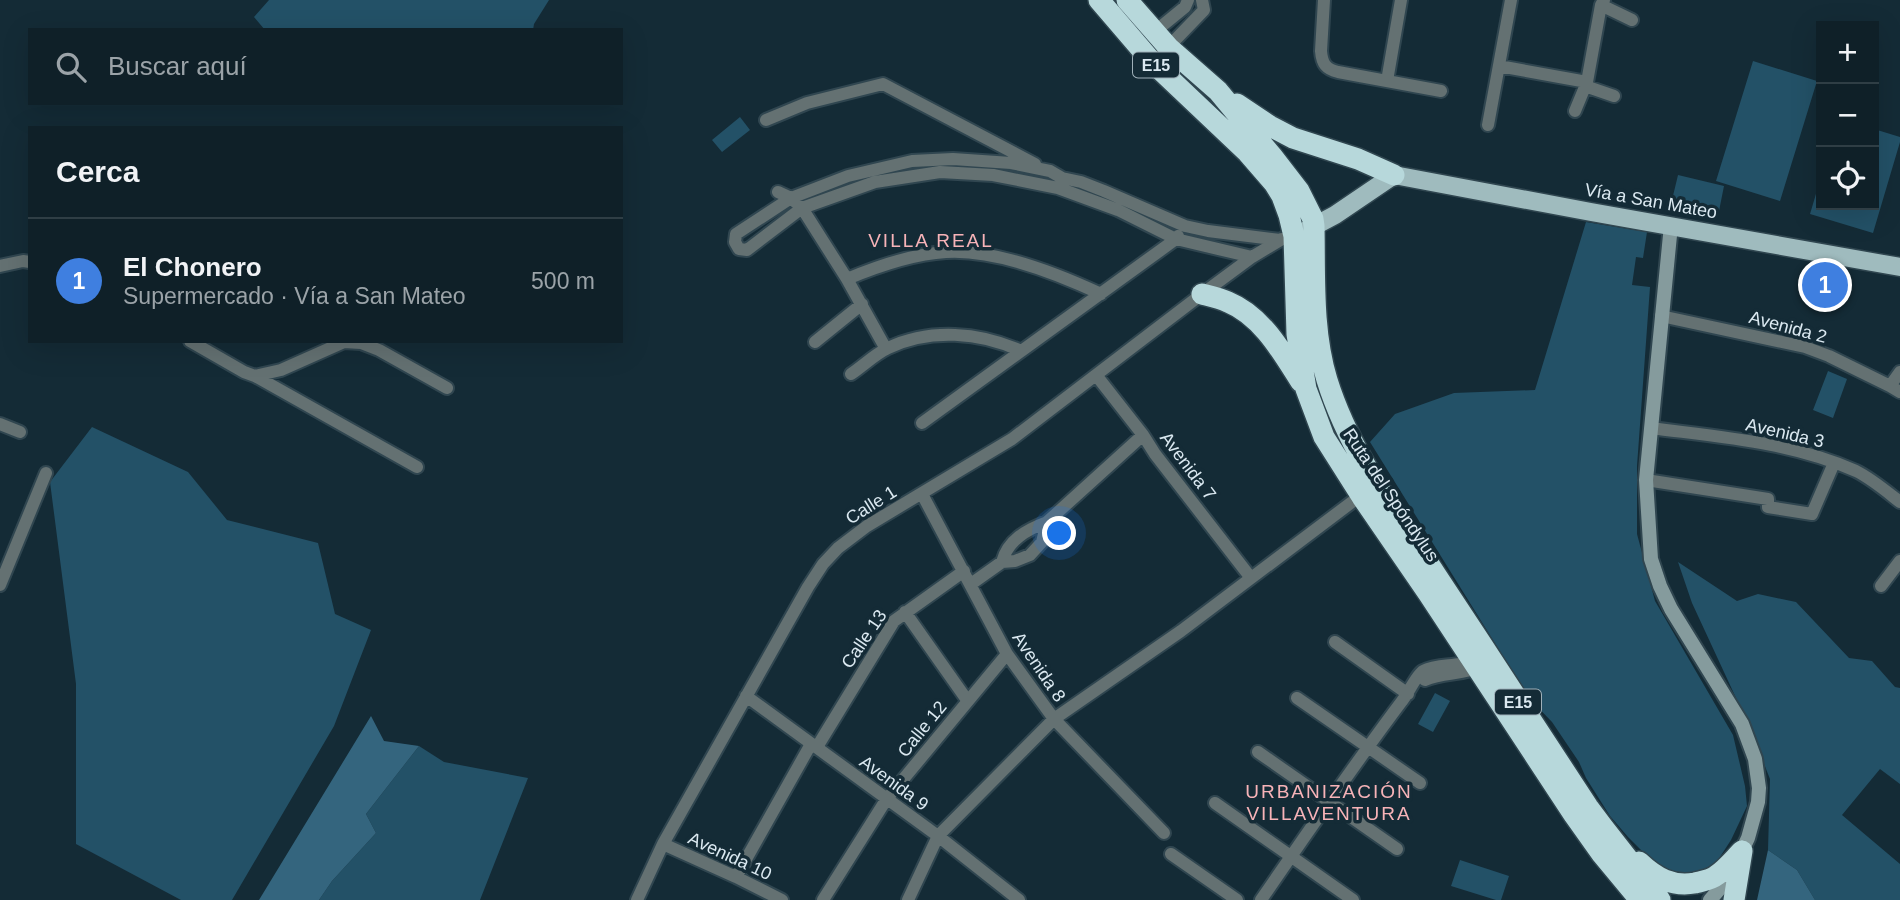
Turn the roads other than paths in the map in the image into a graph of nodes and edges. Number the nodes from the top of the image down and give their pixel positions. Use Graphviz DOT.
graph roads {
  1 [pos="1099,0"];
  2 [pos="1128,0"];
  3 [pos="1324,0"];
  4 [pos="1401,0"];
  5 [pos="1511,0"];
  6 [pos="1602,3"];
  7 [pos="1186,4"];
  8 [pos="1203,5"];
  9 [pos="1632,20"];
  10 [pos="1153,42"];
  11 [pos="1499,66"];
  12 [pos="1387,81"];
  13 [pos="1586,84"];
  14 [pos="1218,91"];
  15 [pos="1441,91"];
  16 [pos="1614,96"];
  17 [pos="1575,111"];
  18 [pos="766,120"];
  19 [pos="1488,125"];
  20 [pos="995,162"];
  21 [pos="940,166"];
  22 [pos="1050,171"];
  23 [pos="993,175"];
  24 [pos="1394,175"];
  25 [pos="873,176"];
  26 [pos="1060,183"];
  27 [pos="785,195"];
  28 [pos="1121,205"];
  29 [pos="802,208"];
  30 [pos="1671,225"];
  31 [pos="1185,226"];
  32 [pos="1314,226"];
  33 [pos="1287,238"];
  34 [pos="1176,239"];
  35 [pos="1252,257"];
  36 [pos="28,262"];
  37 [pos="0,266"];
  38 [pos="1900,267"];
  39 [pos="848,279"];
  40 [pos="1101,294"];
  41 [pos="1202,294"];
  42 [pos="862,304"];
  43 [pos="1661,316"];
  44 [pos="815,342"];
  45 [pos="193,343"];
  46 [pos="342,343"];
  47 [pos="366,344"];
  48 [pos="886,349"];
  49 [pos="1021,351"];
  50 [pos="1900,372"];
  51 [pos="851,374"];
  52 [pos="1096,374"];
  53 [pos="255,376"];
  54 [pos="447,388"];
  55 [pos="1306,389"];
  56 [pos="1895,389"];
  57 [pos="922,423"];
  58 [pos="0,424"];
  59 [pos="1651,428"];
  60 [pos="20,432"];
  61 [pos="1143,435"];
  62 [pos="1835,463"];
  63 [pos="417,467"];
  64 [pos="46,473"];
  65 [pos="1646,480"];
  66 [pos="922,494"];
  67 [pos="1362,497"];
  68 [pos="1900,502"];
  69 [pos="1047,522"];
  70 [pos="1900,561"];
  71 [pos="1002,562"];
  72 [pos="4,564"];
  73 [pos="964,571"];
  74 [pos="1251,578"];
  75 [pos="971,584"];
  76 [pos="0,585"];
  77 [pos="1881,586"];
  78 [pos="905,612"];
  79 [pos="1335,642"];
  80 [pos="1007,654"];
  81 [pos="1482,661"];
  82 [pos="1408,694"];
  83 [pos="746,696"];
  84 [pos="1297,698"];
  85 [pos="967,701"];
  86 [pos="1054,719"];
  87 [pos="814,746"];
  88 [pos="1367,747"];
  89 [pos="1258,752"];
  90 [pos="1420,783"];
  91 [pos="886,800"];
  92 [pos="1329,802"];
  93 [pos="1215,803"];
  94 [pos="1603,828"];
  95 [pos="1164,833"];
  96 [pos="938,836"];
  97 [pos="663,844"];
  98 [pos="1397,849"];
  99 [pos="1742,852"];
  100 [pos="1171,854"];
  101 [pos="1291,856"];
  102 [pos="736,877"];
  103 [pos="1638,899"];
  104 [pos="637,900"];
  105 [pos="782,900"];
  106 [pos="823,900"];
  107 [pos="908,900"];
  108 [pos="1020,900"];
  109 [pos="1237,900"];
  110 [pos="1261,900"];
  111 [pos="1353,900"];
  112 [pos="1660,900"];
  113 [pos="1710,900"];
  114 [pos="1734,900"];
  1 -- 10 [label="highway, Ruta del Spóndylus / E15"];
  2 -- 10 [label="highway, Ruta del Spóndylus / E15"];
  3 -- 12 [label="street"];
  4 -- 12 [label="street"];
  5 -- 11 [label="street"];
  6 -- 9 [label="street"];
  6 -- 13 [label="street"];
  7 -- 8 [label="street"];
  7 -- 10 [label="street"];
  8 -- 10 [label="street"];
  10 -- 14 [label="highway, Ruta del Spóndylus / E15"];
  10 -- 33 [label="highway, Ruta del Spóndylus / E15"];
  11 -- 13 [label="street"];
  11 -- 19 [label="street"];
  12 -- 15 [label="street"];
  13 -- 16 [label="street"];
  13 -- 17 [label="street"];
  14 -- 24 [label="highway"];
  14 -- 32 [label="highway, Ruta del Spóndylus / E15"];
  18 -- 22 [label="street"];
  20 -- 21 [label="street"];
  20 -- 22 [label="street"];
  20 -- 23 [label="street"];
  21 -- 23 [label="street"];
  21 -- 25 [label="street"];
  22 -- 26 [label="street"];
  23 -- 26 [label="street"];
  24 -- 30 [label="main road, Vía a San Mateo"];
  24 -- 32 [label="main road"];
  25 -- 27 [label="street"];
  25 -- 29 [label="street"];
  26 -- 28 [label="street"];
  27 -- 29 [label="street"];
  27 -- 29 [label="street"];
  28 -- 31 [label="street"];
  28 -- 34 [label="street"];
  29 -- 39 [label="street"];
  30 -- 38 [label="main road, Vía a San Mateo"];
  30 -- 43 [label="street"];
  31 -- 33 [label="street"];
  31 -- 34 [label="street"];
  32 -- 33 [label="main road"];
  32 -- 81 [label="highway, Ruta del Spóndylus / E15"];
  33 -- 35 [label="street, Calle 1"];
  33 -- 55 [label="highway, Ruta del Spóndylus / E15"];
  34 -- 35 [label="street"];
  34 -- 40 [label="street"];
  35 -- 41 [label="street, Calle 1"];
  36 -- 37 [label="street"];
  39 -- 40 [label="street"];
  39 -- 42 [label="street"];
  40 -- 49 [label="street"];
  41 -- 52 [label="street, Calle 1"];
  41 -- 55 [label="highway"];
  42 -- 44 [label="street"];
  42 -- 48 [label="street"];
  43 -- 56 [label="street, Avenida 2"];
  43 -- 59 [label="street"];
  45 -- 53 [label="street"];
  46 -- 53 [label="street"];
  47 -- 54 [label="street"];
  48 -- 49 [label="street"];
  48 -- 51 [label="street"];
  49 -- 57 [label="street"];
  50 -- 56 [label="street"];
  52 -- 61 [label="street, Avenida 7"];
  52 -- 66 [label="street, Calle 1"];
  53 -- 63 [label="street"];
  55 -- 67 [label="highway, Ruta del Spóndylus / E15"];
  58 -- 60 [label="street"];
  59 -- 62 [label="street, Avenida 3"];
  59 -- 65 [label="street"];
  61 -- 69 [label="street"];
  61 -- 74 [label="street, Avenida 7"];
  62 -- 65 [label="street"];
  62 -- 68 [label="street, Avenida 3"];
  64 -- 72 [label="street"];
  65 -- 99 [label="street"];
  66 -- 73 [label="street, Avenida 8"];
  66 -- 83 [label="street, Calle 1"];
  67 -- 74 [label="street"];
  67 -- 81 [label="highway, Ruta del Spóndylus / E15"];
  69 -- 71 [label="street"];
  69 -- 71 [label="street"];
  70 -- 77 [label="street"];
  71 -- 75 [label="street"];
  72 -- 76 [label="street"];
  73 -- 75 [label="street, Avenida 8"];
  73 -- 78 [label="street, Calle 13"];
  74 -- 86 [label="street"];
  75 -- 80 [label="street, Avenida 8"];
  78 -- 85 [label="street"];
  78 -- 87 [label="street, Calle 13"];
  79 -- 82 [label="street"];
  80 -- 85 [label="street, Calle 12"];
  80 -- 86 [label="street, Avenida 8"];
  81 -- 82 [label="street"];
  81 -- 94 [label="highway, Ruta del Spóndylus / E15"];
  81 -- 103 [label="highway, Ruta del Spóndylus / E15"];
  82 -- 88 [label="street"];
  83 -- 87 [label="street, Avenida 9"];
  83 -- 97 [label="street, Calle 1"];
  84 -- 88 [label="street"];
  85 -- 91 [label="street, Calle 12"];
  86 -- 95 [label="street, Avenida 8"];
  86 -- 96 [label="street"];
  87 -- 91 [label="street, Avenida 9"];
  87 -- 102 [label="street, Calle 13"];
  88 -- 90 [label="street"];
  88 -- 92 [label="street"];
  89 -- 92 [label="street"];
  91 -- 96 [label="street, Avenida 9"];
  91 -- 106 [label="street, Calle 12"];
  92 -- 98 [label="street"];
  92 -- 101 [label="street"];
  93 -- 101 [label="street"];
  94 -- 99 [label="highway"];
  94 -- 112 [label="highway, Ruta del Spóndylus / E15"];
  96 -- 107 [label="street"];
  96 -- 108 [label="street, Avenida 9"];
  97 -- 102 [label="street, Avenida 10"];
  97 -- 104 [label="street, Calle 1"];
  99 -- 113 [label="street"];
  99 -- 114 [label="highway"];
  100 -- 109 [label="street"];
  101 -- 110 [label="street"];
  101 -- 111 [label="street"];
  102 -- 105 [label="street, Avenida 10"];
}
